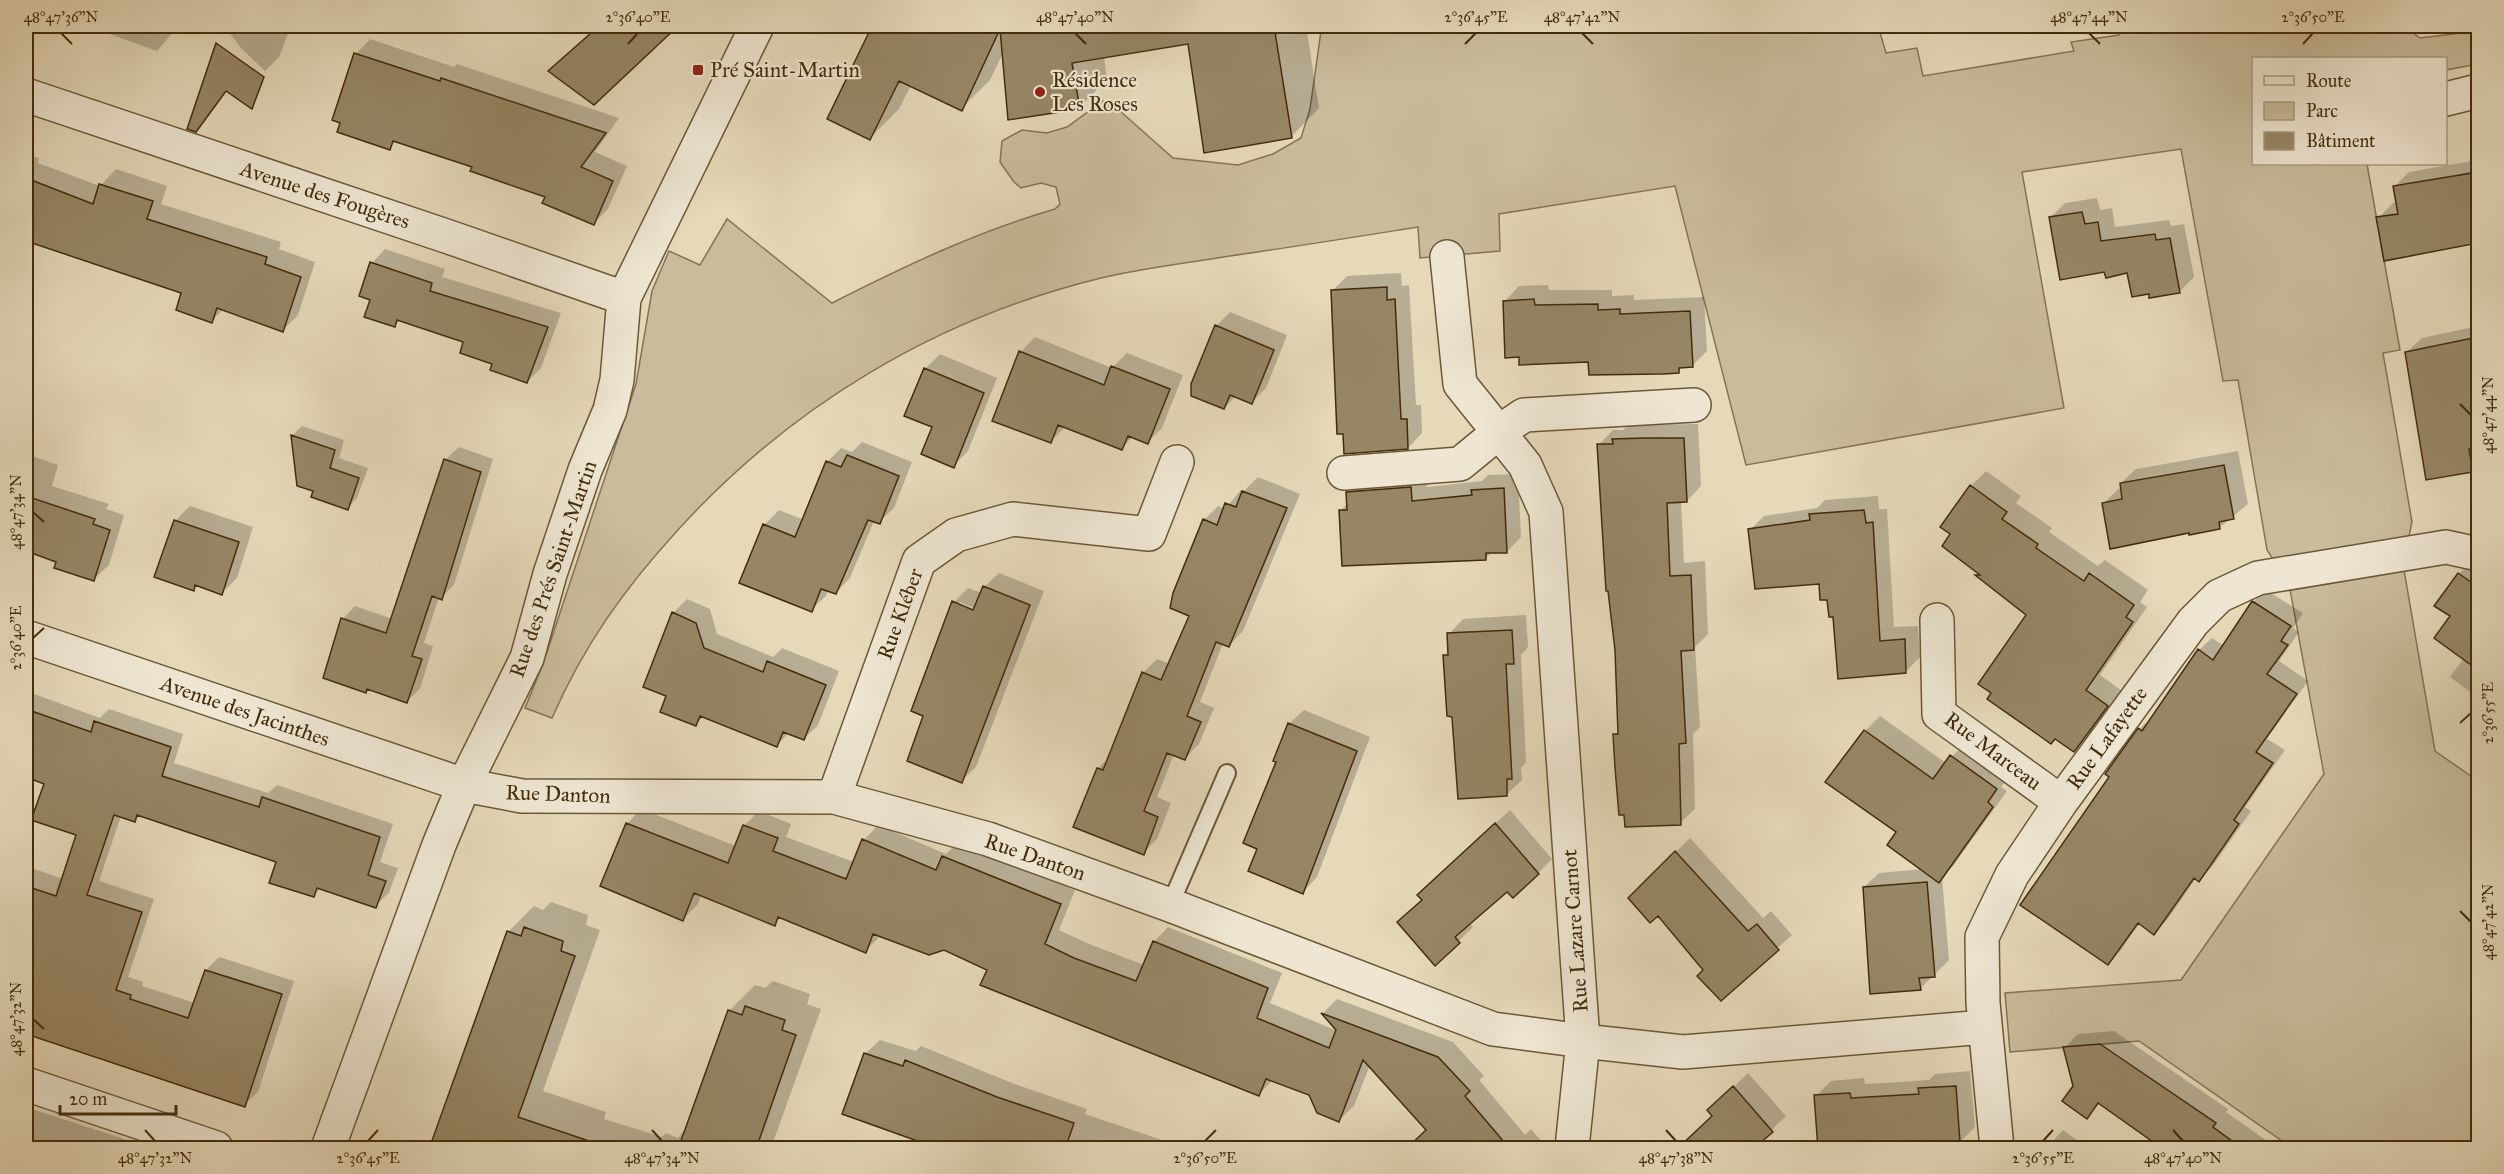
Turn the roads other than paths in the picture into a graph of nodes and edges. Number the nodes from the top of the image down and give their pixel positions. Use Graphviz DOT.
graph roads {
  1 [pos="757,26"];
  2 [pos="2478,91"];
  3 [pos="26,95"];
  4 [pos="2447,99"];
  5 [pos="1447,257"];
  6 [pos="624,298"];
  7 [pos="1694,405"];
  8 [pos="1499,432"];
  9 [pos="1177,462"];
  10 [pos="1344,473"];
  11 [pos="2478,554"];
  12 [pos="1937,620"];
  13 [pos="26,637"];
  14 [pos="1227,773"];
  15 [pos="464,785"];
  16 [pos="834,797"];
  17 [pos="2061,802"];
  18 [pos="1170,905"];
  19 [pos="1985,1027"];
  20 [pos="1583,1041"];
  21 [pos="26,1084"];
  22 [pos="216,1149"];
  23 [pos="328,1149"];
  24 [pos="1572,1149"];
  25 [pos="1997,1149"];
  1 -- 6 [label="street, Rue des Prés Saint-Martin"];
  2 -- 4 [label="street"];
  3 -- 6 [label="street, Avenue des Fougères"];
  5 -- 8 [label="street, Rue Lazare Carnot"];
  6 -- 15 [label="street, Rue des Prés Saint-Martin"];
  7 -- 8 [label="street"];
  8 -- 10 [label="street"];
  8 -- 20 [label="street, Rue Lazare Carnot"];
  9 -- 16 [label="street, Rue Kléber"];
  11 -- 17 [label="street, Rue Lafayette"];
  12 -- 17 [label="street, Rue Marceau"];
  13 -- 15 [label="street, Avenue des Jacinthes"];
  14 -- 18 [label="lane"];
  15 -- 16 [label="street, Rue Danton"];
  15 -- 23 [label="street, Rue des Prés Saint-Martin"];
  16 -- 18 [label="street, Rue Danton"];
  17 -- 19 [label="street, Rue Lafayette"];
  18 -- 20 [label="street, Rue Danton"];
  19 -- 20 [label="street, Rue Lazare Carnot"];
  19 -- 25 [label="street, Rue Lafayette"];
  20 -- 24 [label="street"];
  21 -- 22 [label="street"];
}
